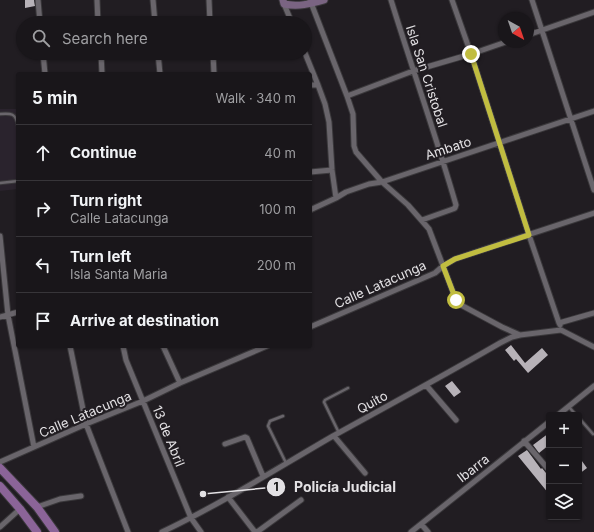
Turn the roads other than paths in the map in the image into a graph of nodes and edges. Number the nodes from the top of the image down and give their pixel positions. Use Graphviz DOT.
graph roads {
  1 [pos="38,0"];
  2 [pos="96,0"];
  3 [pos="153,0"];
  4 [pos="209,0"];
  5 [pos="324,0"];
  6 [pos="391,0"];
  7 [pos="452,0"];
  8 [pos="532,0"];
  9 [pos="283,2"];
  10 [pos="310,2"];
  11 [pos="594,12"];
  12 [pos="39,16"];
  13 [pos="97,16"];
  14 [pos="154,16"];
  15 [pos="210,16"];
  16 [pos="289,16"];
  17 [pos="542,30"];
  18 [pos="534,32"];
  19 [pos="498,45"];
  20 [pos="471,54"];
  21 [pos="44,60"];
  22 [pos="101,60"];
  23 [pos="159,60"];
  24 [pos="213,60"];
  25 [pos="308,60"];
  26 [pos="45,72"];
  27 [pos="102,72"];
  28 [pos="160,72"];
  29 [pos="214,72"];
  30 [pos="413,72"];
  31 [pos="312,85"];
  32 [pos="318,85"];
  33 [pos="347,96"];
  34 [pos="594,111"];
  35 [pos="0,114"];
  36 [pos="16,119"];
  37 [pos="571,119"];
  38 [pos="499,143"];
  39 [pos="443,161"];
  40 [pos="332,170"];
  41 [pos="312,172"];
  42 [pos="16,181"];
  43 [pos="382,182"];
  44 [pos="0,183"];
  45 [pos="594,190"];
  46 [pos="336,198"];
  47 [pos="312,209"];
  48 [pos="594,213"];
  49 [pos="422,220"];
  50 [pos="529,235"];
  51 [pos="0,236"];
  52 [pos="443,266"];
  53 [pos="16,313"];
  54 [pos="594,313"];
  55 [pos="8,315"];
  56 [pos="0,317"];
  57 [pos="559,323"];
  58 [pos="312,326"];
  59 [pos="561,330"];
  60 [pos="520,334"];
  61 [pos="594,347"];
  62 [pos="70,348"];
  63 [pos="123,348"];
  64 [pos="164,348"];
  65 [pos="262,348"];
  66 [pos="180,383"];
  67 [pos="426,385"];
  68 [pos="348,388"];
  69 [pos="593,389"];
  70 [pos="143,401"];
  71 [pos="569,406"];
  72 [pos="562,412"];
  73 [pos="574,412"];
  74 [pos="283,416"];
  75 [pos="456,420"];
  76 [pos="582,421"];
  77 [pos="86,424"];
  78 [pos="546,424"];
  79 [pos="593,434"];
  80 [pos="337,435"];
  81 [pos="524,442"];
  82 [pos="225,444"];
  83 [pos="34,447"];
  84 [pos="0,462"];
  85 [pos="286,464"];
  86 [pos="546,467"];
  87 [pos="0,468"];
  88 [pos="364,473"];
  89 [pos="263,476"];
  90 [pos="0,486"];
  91 [pos="81,496"];
  92 [pos="228,497"];
  93 [pos="301,500"];
  94 [pos="37,507"];
  95 [pos="20,509"];
  96 [pos="191,518"];
  97 [pos="421,524"];
  98 [pos="0,527"];
  99 [pos="37,532"];
  100 [pos="55,532"];
  101 [pos="128,532"];
  102 [pos="162,532"];
  103 [pos="201,532"];
  104 [pos="256,532"];
  105 [pos="411,532"];
  106 [pos="428,532"];
  1 -- 12 [label="street"];
  2 -- 13 [label="street"];
  3 -- 14 [label="street"];
  4 -- 15 [label="street"];
  5 -- 10 [label="street"];
  6 -- 30 [label="street, Isla San Cristobal"];
  7 -- 20 [label="street"];
  8 -- 17 [label="street"];
  9 -- 10 [label="street"];
  9 -- 16 [label="street"];
  10 -- 33 [label="street"];
  11 -- 17 [label="street"];
  17 -- 18 [label="street"];
  17 -- 37 [label="street"];
  19 -- 20 [label="street"];
  20 -- 30 [label="street"];
  20 -- 38 [label="street"];
  21 -- 26 [label="street"];
  22 -- 27 [label="street"];
  23 -- 28 [label="street"];
  24 -- 29 [label="street"];
  25 -- 32 [label="street"];
  30 -- 33 [label="street"];
  30 -- 39 [label="street, Isla San Cristobal"];
  31 -- 32 [label="street"];
  32 -- 40 [label="street"];
  33 -- 43 [label="street"];
  34 -- 37 [label="street, Ambato"];
  35 -- 36 [label="lane"];
  37 -- 38 [label="street, Ambato"];
  37 -- 45 [label="street"];
  38 -- 39 [label="street, Ambato"];
  38 -- 50 [label="street"];
  39 -- 43 [label="street, Ambato"];
  39 -- 49 [label="street, Isla San Cristobal"];
  40 -- 41 [label="street"];
  40 -- 46 [label="street"];
  42 -- 44 [label="lane"];
  43 -- 46 [label="street, Ambato"];
  43 -- 49 [label="street"];
  46 -- 47 [label="street, Ambato"];
  48 -- 50 [label="street, Calle Latacunga"];
  49 -- 52 [label="street"];
  50 -- 52 [label="street, Calle Latacunga"];
  50 -- 57 [label="street"];
  51 -- 55 [label="street"];
  52 -- 58 [label="street, Calle Latacunga"];
  52 -- 60 [label="street"];
  53 -- 55 [label="street"];
  54 -- 57 [label="street"];
  55 -- 56 [label="street"];
  55 -- 83 [label="street"];
  57 -- 59 [label="street"];
  59 -- 60 [label="street, Quito"];
  59 -- 61 [label="street"];
  60 -- 67 [label="street, Quito"];
  62 -- 77 [label="street"];
  63 -- 70 [label="street, 13 de Abril"];
  64 -- 66 [label="street"];
  65 -- 66 [label="street, Calle Latacunga"];
  66 -- 70 [label="street, Calle Latacunga"];
  67 -- 75 [label="street"];
  67 -- 80 [label="street, Quito"];
  68 -- 80 [label="lane"];
  69 -- 71 [label="street"];
  70 -- 77 [label="street, Calle Latacunga"];
  70 -- 96 [label="street, 13 de Abril"];
  71 -- 72 [label="street"];
  71 -- 73 [label="lane"];
  74 -- 85 [label="lane"];
  76 -- 79 [label="lane"];
  77 -- 83 [label="street, Calle Latacunga"];
  77 -- 101 [label="street"];
  78 -- 81 [label="street, Ibarra"];
  80 -- 85 [label="street, Quito"];
  80 -- 88 [label="street"];
  81 -- 86 [label="street"];
  81 -- 97 [label="street, Ibarra"];
  82 -- 89 [label="street"];
  83 -- 84 [label="street, Calle Latacunga"];
  85 -- 89 [label="street, Quito"];
  87 -- 94 [label="main road"];
  89 -- 92 [label="street, Quito"];
  90 -- 95 [label="main road"];
  91 -- 94 [label="street"];
  92 -- 96 [label="street, Quito"];
  92 -- 104 [label="street"];
  93 -- 104 [label="street"];
  94 -- 100 [label="main road"];
  95 -- 98 [label="street"];
  95 -- 99 [label="main road"];
  96 -- 102 [label="street, Quito"];
  96 -- 103 [label="street, 13 de Abril"];
  97 -- 105 [label="street, Ibarra"];
  97 -- 106 [label="street"];
}
